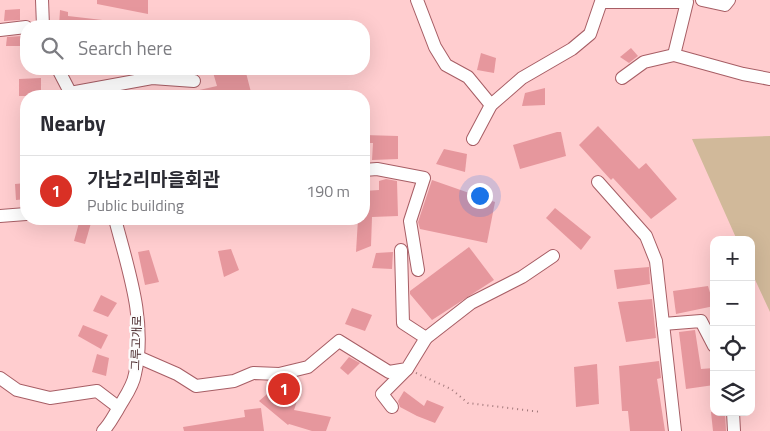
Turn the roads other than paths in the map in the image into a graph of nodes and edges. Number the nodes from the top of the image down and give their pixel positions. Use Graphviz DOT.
graph roads {
  1 [pos="42,0"];
  2 [pos="417,0"];
  3 [pos="702,0"];
  4 [pos="729,0"];
  5 [pos="690,1"];
  6 [pos="40,20"];
  7 [pos="20,28"];
  8 [pos="0,30"];
  9 [pos="674,55"];
  10 [pos="61,75"];
  11 [pos="622,78"];
  12 [pos="770,79"];
  13 [pos="194,81"];
  14 [pos="68,90"];
  15 [pos="95,90"];
  16 [pos="491,104"];
  17 [pos="473,139"];
  18 [pos="370,170"];
  19 [pos="598,182"];
  20 [pos="20,214"];
  21 [pos="0,216"];
  22 [pos="118,225"];
  23 [pos="401,250"];
  24 [pos="553,256"];
  25 [pos="418,270"];
  26 [pos="663,324"];
  27 [pos="426,338"];
  28 [pos="710,338"];
  29 [pos="138,357"];
  30 [pos="407,369"];
  31 [pos="0,378"];
  32 [pos="392,407"];
  33 [pos="118,408"];
  34 [pos="733,416"];
  35 [pos="103,431"];
  36 [pos="675,431"];
  37 [pos="734,431"];
  1 -- 6 [label="street"];
  2 -- 16 [label="street"];
  3 -- 4 [label="street"];
  5 -- 9 [label="street"];
  5 -- 16 [label="street"];
  7 -- 8 [label="street"];
  9 -- 11 [label="street"];
  9 -- 12 [label="street"];
  10 -- 14 [label="street"];
  13 -- 15 [label="street"];
  16 -- 17 [label="street"];
  18 -- 25 [label="street"];
  19 -- 26 [label="street"];
  20 -- 21 [label="street"];
  22 -- 29 [label="street, 그루고개로"];
  23 -- 27 [label="street"];
  24 -- 27 [label="street"];
  26 -- 28 [label="street"];
  26 -- 36 [label="street"];
  27 -- 30 [label="street"];
  29 -- 30 [label="street"];
  29 -- 33 [label="street, 그루고개로"];
  30 -- 32 [label="street"];
  31 -- 33 [label="street"];
  33 -- 35 [label="street, 그루고개로"];
  34 -- 37 [label="street"];
}
